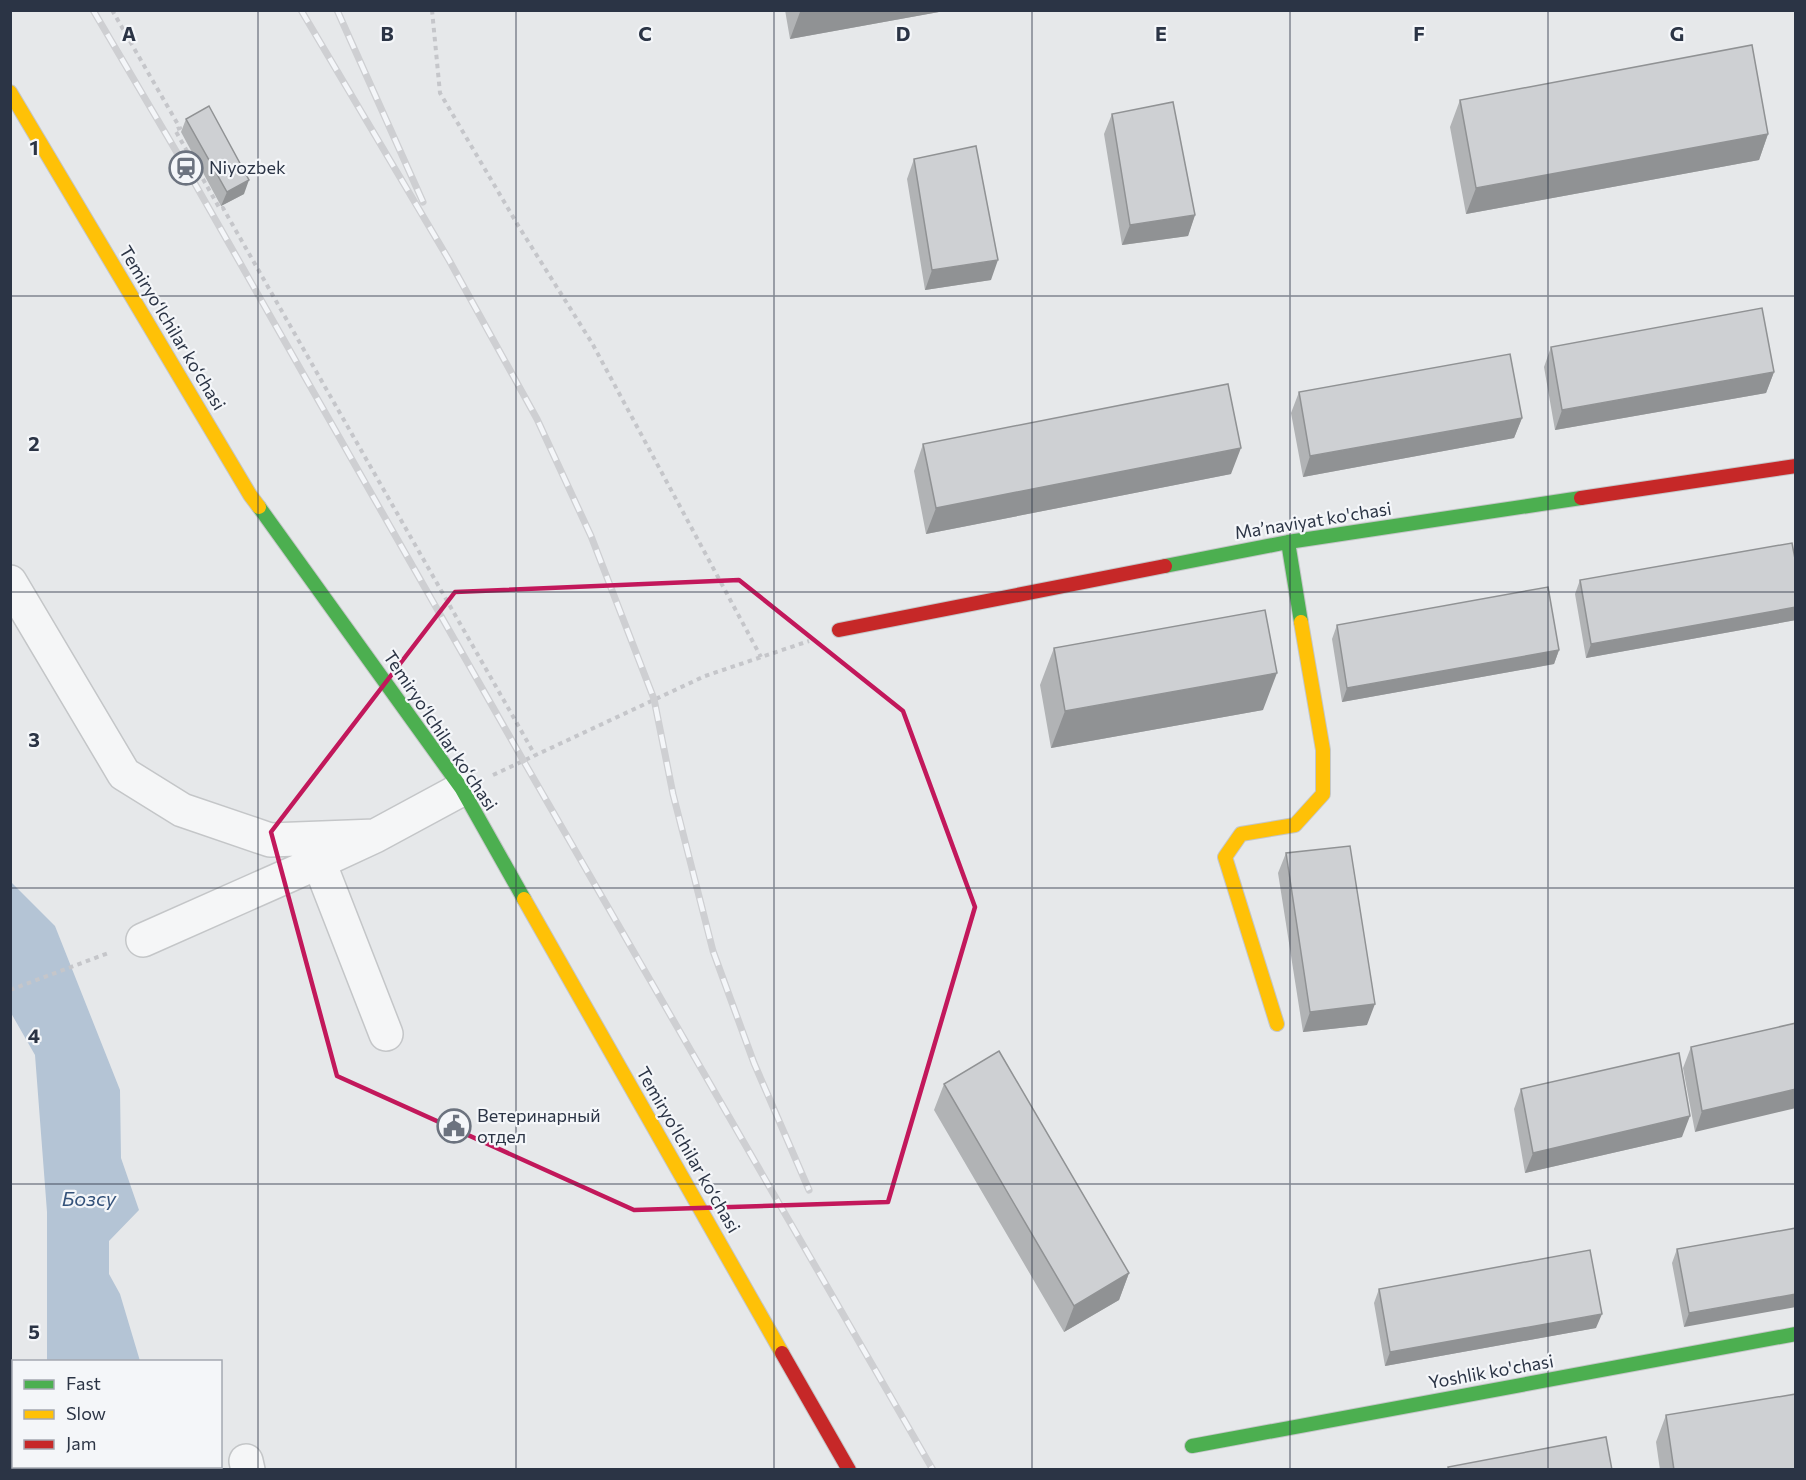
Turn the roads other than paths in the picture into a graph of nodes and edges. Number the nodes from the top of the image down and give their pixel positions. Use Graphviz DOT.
graph roads {
  1 [pos="10,92"];
  2 [pos="1796,466"];
  3 [pos="1288,542"];
  4 [pos="10,582"];
  5 [pos="839,630"];
  6 [pos="462,789"];
  7 [pos="375,836"];
  8 [pos="319,862"];
  9 [pos="143,940"];
  10 [pos="1277,1024"];
  11 [pos="386,1034"];
  12 [pos="1796,1335"];
  13 [pos="1192,1446"];
  14 [pos="849,1470"];
  1 -- 6 [label="street, Temiryo‘lchilar ko‘chasi"];
  2 -- 3 [label="street, Ma’naviyat ko'chasi"];
  3 -- 5 [label="street, Ma’naviyat ko'chasi"];
  3 -- 10 [label="street"];
  4 -- 7 [label="street"];
  6 -- 7 [label="street"];
  6 -- 14 [label="street, Temiryo‘lchilar ko‘chasi"];
  7 -- 8 [label="street"];
  8 -- 9 [label="street"];
  8 -- 11 [label="street"];
  12 -- 13 [label="street, Yoshlik ko'chasi"];
}
